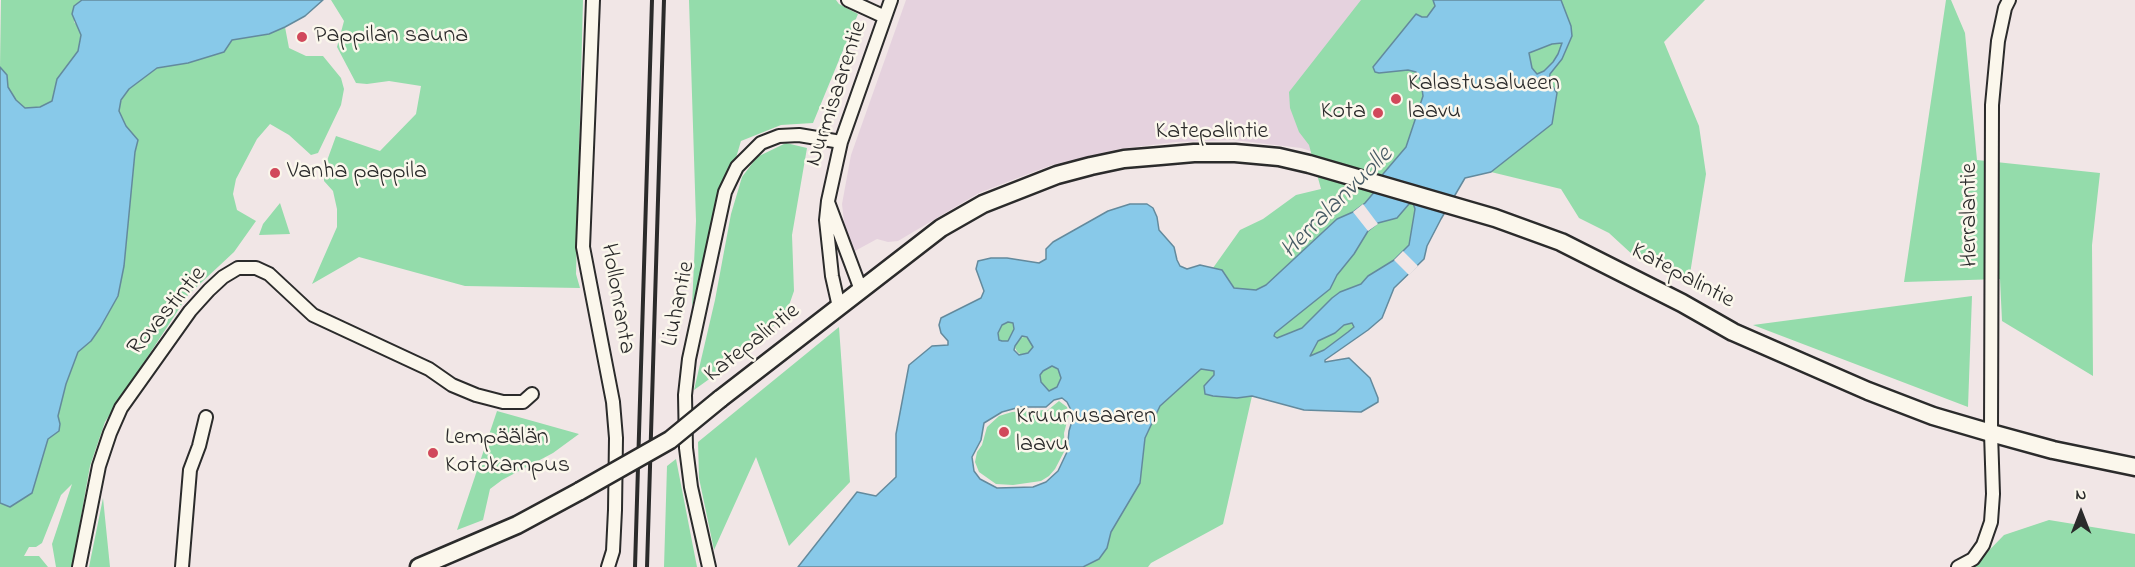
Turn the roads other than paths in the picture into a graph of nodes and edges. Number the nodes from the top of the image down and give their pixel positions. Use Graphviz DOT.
graph roads {
  1 [pos="593,0"];
  2 [pos="848,0"];
  3 [pos="891,0"];
  4 [pos="2009,0"];
  5 [pos="885,17"];
  6 [pos="841,142"];
  7 [pos="828,201"];
  8 [pos="861,290"];
  9 [pos="839,307"];
  10 [pos="532,394"];
  11 [pos="206,417"];
  12 [pos="1991,433"];
  13 [pos="2135,467"];
  14 [pos="79,567"];
  15 [pos="182,567"];
  16 [pos="419,567"];
  17 [pos="608,567"];
  18 [pos="709,567"];
  19 [pos="1958,567"];
  1 -- 17 [label="street, Hollonranta"];
  2 -- 5 [label="street"];
  3 -- 5 [label="street, Nurmisaarentie"];
  4 -- 12 [label="street, Herralantie"];
  5 -- 6 [label="street, Nurmisaarentie"];
  6 -- 7 [label="street, Nurmisaarentie"];
  6 -- 18 [label="street, Liuhantie"];
  7 -- 8 [label="street, Nurmisaarentie"];
  7 -- 9 [label="street, Nurmisaarentie"];
  8 -- 9 [label="street, Katepalintie"];
  8 -- 12 [label="street, Katepalintie"];
  9 -- 16 [label="street, Katepalintie, bridge"];
  10 -- 14 [label="street, Rovastintie"];
  11 -- 15 [label="street"];
  12 -- 13 [label="street, Katepalintie"];
  12 -- 19 [label="street, Herralantie"];
}
